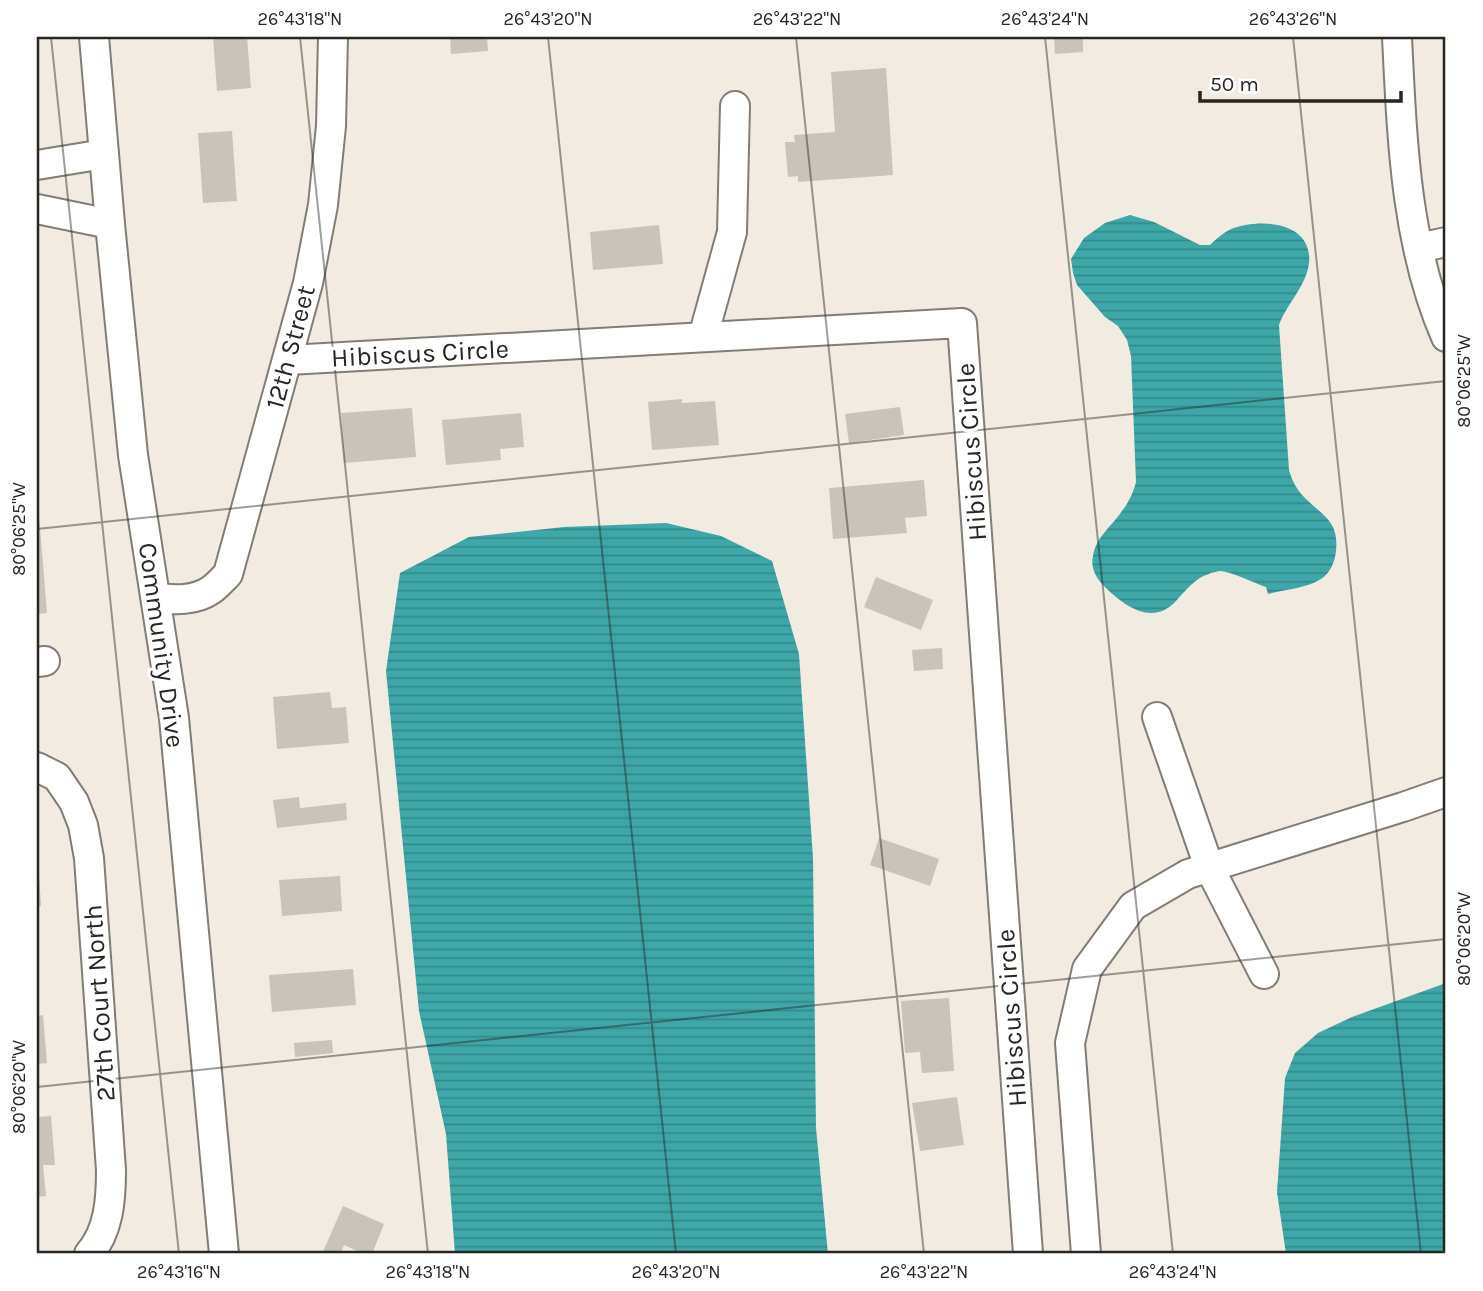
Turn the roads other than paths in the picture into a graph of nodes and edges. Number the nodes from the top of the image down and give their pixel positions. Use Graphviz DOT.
graph roads {
  1 [pos="94,37"];
  2 [pos="333,37"];
  3 [pos="1397,37"];
  4 [pos="736,106"];
  5 [pos="104,154"];
  6 [pos="37,165"];
  7 [pos="37,209"];
  8 [pos="110,224"];
  9 [pos="1433,245"];
  10 [pos="703,337"];
  11 [pos="1446,337"];
  12 [pos="288,360"];
  13 [pos="156,598"];
  14 [pos="1157,717"];
  15 [pos="37,767"];
  16 [pos="1446,792"];
  17 [pos="1209,867"];
  18 [pos="1264,974"];
  19 [pos="89,1254"];
  20 [pos="224,1254"];
  21 [pos="1028,1254"];
  22 [pos="1086,1254"];
  1 -- 5 [label="street, Community Drive"];
  2 -- 12 [label="street, 12th Street"];
  3 -- 9 [label="street"];
  4 -- 10 [label="street"];
  5 -- 6 [label="street"];
  5 -- 8 [label="street, Community Drive"];
  7 -- 8 [label="street"];
  8 -- 13 [label="street, Community Drive"];
  9 -- 11 [label="street"];
  10 -- 12 [label="street, Hibiscus Circle"];
  10 -- 21 [label="street, Hibiscus Circle"];
  12 -- 13 [label="street, 12th Street"];
  13 -- 20 [label="street, Community Drive"];
  14 -- 17 [label="street"];
  15 -- 19 [label="street, 27th Court North"];
  16 -- 17 [label="street"];
  17 -- 18 [label="street"];
  17 -- 22 [label="street"];
}
